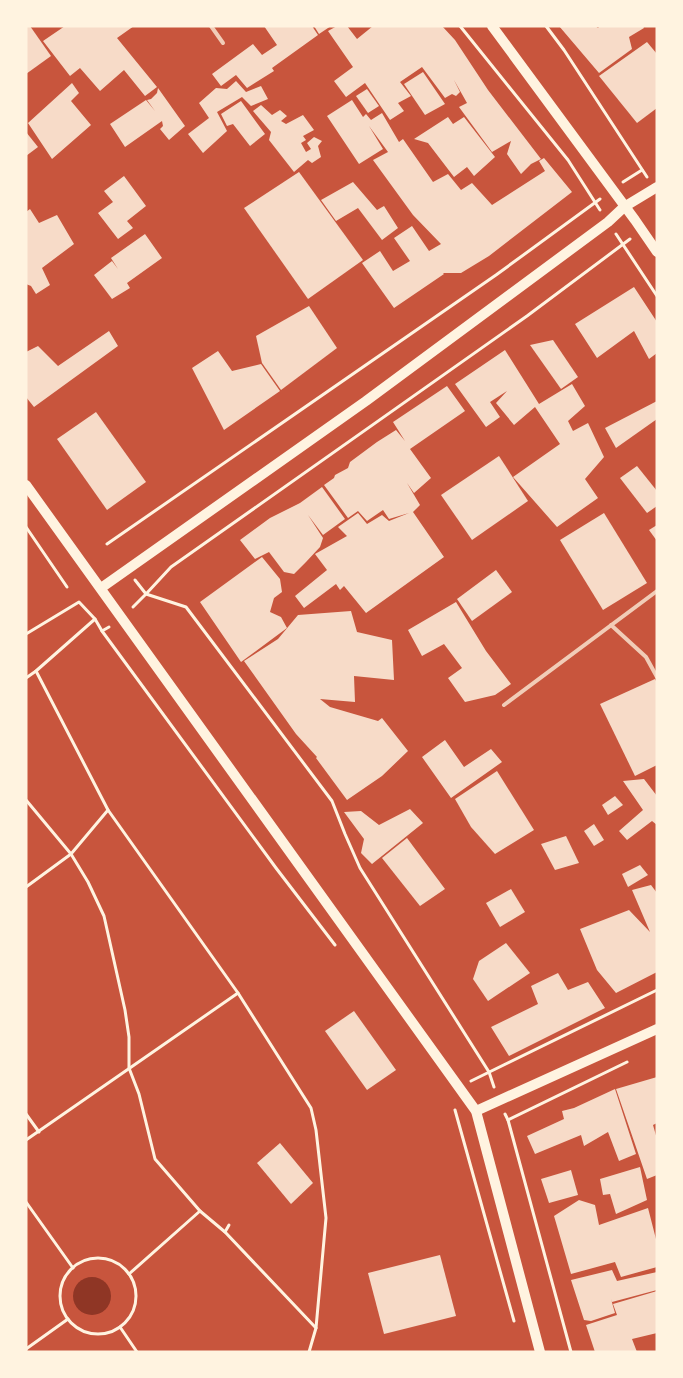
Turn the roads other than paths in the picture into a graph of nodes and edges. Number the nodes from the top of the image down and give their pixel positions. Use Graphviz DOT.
graph roads {
  1 [pos="211,26"];
  2 [pos="492,26"];
  3 [pos="223,43"];
  4 [pos="657,187"];
  5 [pos="624,207"];
  6 [pos="657,252"];
  7 [pos="26,485"];
  8 [pos="101,588"];
  9 [pos="657,591"];
  10 [pos="611,625"];
  11 [pos="657,677"];
  12 [pos="504,705"];
  13 [pos="657,1029"];
  14 [pos="476,1111"];
  15 [pos="540,1352"];
  1 -- 3 [label="lane"];
  2 -- 5 [label="main road"];
  4 -- 5 [label="main road"];
  5 -- 6 [label="main road"];
  5 -- 8 [label="main road"];
  7 -- 8 [label="main road"];
  8 -- 14 [label="main road"];
  9 -- 10 [label="lane"];
  10 -- 11 [label="lane"];
  10 -- 12 [label="lane"];
  13 -- 14 [label="main road"];
  14 -- 15 [label="main road"];
}
